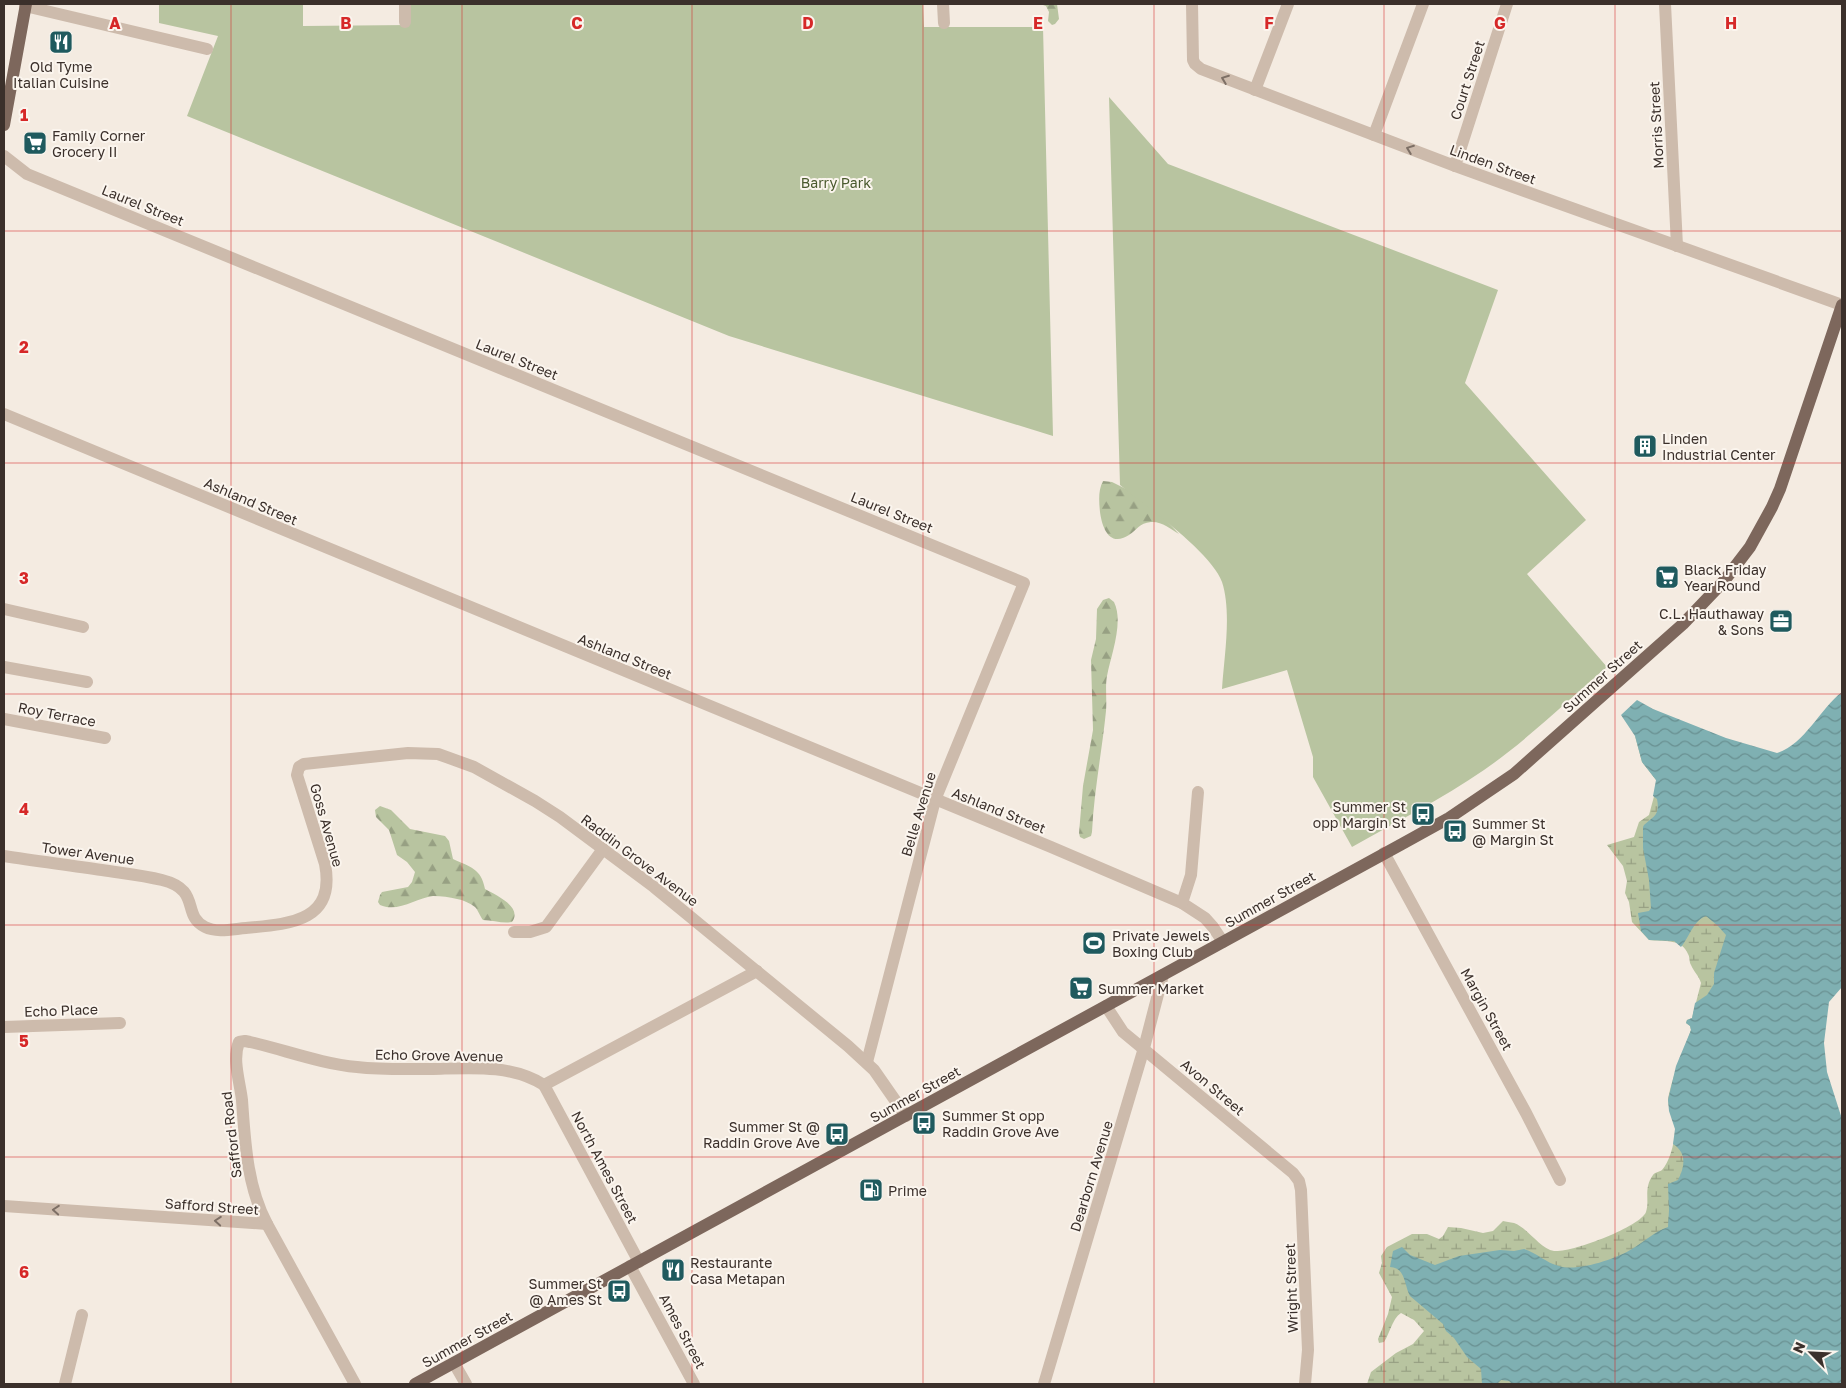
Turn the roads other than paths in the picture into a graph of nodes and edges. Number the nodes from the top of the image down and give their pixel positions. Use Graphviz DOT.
graph roads {
  1 [pos="405,4"];
  2 [pos="944,4"];
  3 [pos="1192,4"];
  4 [pos="1288,4"];
  5 [pos="1423,4"];
  6 [pos="1507,4"];
  7 [pos="1665,4"];
  8 [pos="26,5"];
  9 [pos="405,22"];
  10 [pos="944,23"];
  11 [pos="208,49"];
  12 [pos="1255,90"];
  13 [pos="4,125"];
  14 [pos="1374,135"];
  15 [pos="4,156"];
  16 [pos="1455,166"];
  17 [pos="1677,246"];
  18 [pos="1842,305"];
  19 [pos="4,414"];
  20 [pos="1024,583"];
  21 [pos="4,610"];
  22 [pos="83,627"];
  23 [pos="4,667"];
  24 [pos="86,682"];
  25 [pos="4,719"];
  26 [pos="105,738"];
  27 [pos="298,768"];
  28 [pos="1198,792"];
  29 [pos="935,800"];
  30 [pos="603,850"];
  31 [pos="1384,853"];
  32 [pos="4,856"];
  33 [pos="168,882"];
  34 [pos="1182,903"];
  35 [pos="514,932"];
  36 [pos="1223,942"];
  37 [pos="757,972"];
  38 [pos="1163,975"];
  39 [pos="1106,1006"];
  40 [pos="120,1023"];
  41 [pos="4,1027"];
  42 [pos="242,1041"];
  43 [pos="1144,1048"];
  44 [pos="867,1062"];
  45 [pos="544,1085"];
  46 [pos="906,1116"];
  47 [pos="1560,1180"];
  48 [pos="1302,1190"];
  49 [pos="4,1206"];
  50 [pos="267,1224"];
  51 [pos="635,1264"];
  52 [pos="82,1315"];
  53 [pos="454,1363"];
  54 [pos="65,1384"];
  55 [pos="355,1384"];
  56 [pos="415,1384"];
  57 [pos="466,1384"];
  58 [pos="694,1384"];
  59 [pos="1044,1384"];
  60 [pos="1305,1384"];
  1 -- 9 [label="street"];
  2 -- 10 [label="street"];
  12 -- 3 [label="street, Linden Street, one-way"];
  4 -- 12 [label="street"];
  5 -- 14 [label="street"];
  6 -- 16 [label="street, Court Street"];
  7 -- 17 [label="street, Morris Street"];
  8 -- 11 [label="street"];
  8 -- 13 [label="main road"];
  12 -- 14 [label="street, Linden Street"];
  16 -- 14 [label="street, Linden Street, one-way"];
  15 -- 20 [label="street, Laurel Street"];
  16 -- 17 [label="street, Linden Street"];
  17 -- 18 [label="street, Linden Street"];
  18 -- 31 [label="main road, Summer Street"];
  19 -- 29 [label="street, Ashland Street"];
  20 -- 29 [label="street, Belle Avenue"];
  21 -- 22 [label="street"];
  23 -- 24 [label="street"];
  25 -- 26 [label="street, Roy Terrace"];
  27 -- 30 [label="street, Raddin Grove Avenue"];
  27 -- 33 [label="street, Goss Avenue"];
  28 -- 34 [label="street"];
  29 -- 34 [label="street, Ashland Street"];
  29 -- 44 [label="street, Belle Avenue"];
  30 -- 35 [label="street"];
  30 -- 37 [label="street, Raddin Grove Avenue"];
  31 -- 36 [label="main road, Summer Street"];
  31 -- 47 [label="street, Margin Street"];
  32 -- 33 [label="street, Tower Avenue"];
  34 -- 36 [label="street, Ashland Street"];
  36 -- 38 [label="main road, Summer Street"];
  37 -- 44 [label="street, Raddin Grove Avenue"];
  37 -- 45 [label="street"];
  38 -- 39 [label="main road, Summer Street"];
  38 -- 43 [label="street, Dearborn Avenue"];
  39 -- 43 [label="street, Avon Street"];
  39 -- 46 [label="main road, Summer Street"];
  40 -- 41 [label="street, Echo Place"];
  42 -- 45 [label="street, Echo Grove Avenue"];
  42 -- 50 [label="street, Safford Road"];
  43 -- 48 [label="street, Avon Street"];
  43 -- 59 [label="street, Dearborn Avenue"];
  44 -- 46 [label="street, Raddin Grove Avenue"];
  45 -- 51 [label="street, North Ames Street"];
  46 -- 51 [label="main road, Summer Street"];
  48 -- 60 [label="street, Wright Street"];
  50 -- 49 [label="street, Safford Street, one-way"];
  50 -- 55 [label="street, Safford Street"];
  51 -- 53 [label="main road, Summer Street"];
  51 -- 58 [label="street, Ames Street"];
  52 -- 54 [label="street"];
  53 -- 56 [label="main road, Summer Street"];
  53 -- 57 [label="street"];
}
